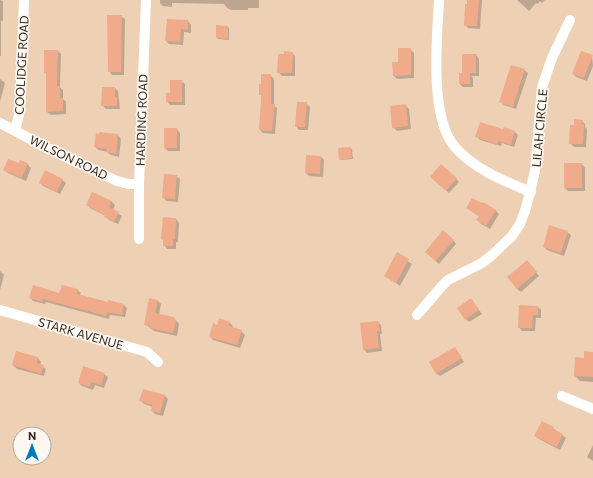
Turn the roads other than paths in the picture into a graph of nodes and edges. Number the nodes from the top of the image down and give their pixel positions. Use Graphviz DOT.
graph roads {
  1 [pos="24,0"];
  2 [pos="146,0"];
  3 [pos="440,0"];
  4 [pos="570,20"];
  5 [pos="0,123"];
  6 [pos="15,130"];
  7 [pos="139,184"];
  8 [pos="531,192"];
  9 [pos="139,239"];
  10 [pos="0,310"];
  11 [pos="417,315"];
  12 [pos="158,362"];
  13 [pos="562,396"];
  14 [pos="593,409"];
  1 -- 6 [label="street, COOLIDGE ROAD"];
  2 -- 7 [label="street, HARDING ROAD"];
  3 -- 8 [label="street"];
  4 -- 8 [label="street, LILAH CIRCLE"];
  5 -- 6 [label="street, WILSON ROAD"];
  6 -- 7 [label="street, WILSON ROAD"];
  7 -- 9 [label="street, HARDING ROAD"];
  8 -- 11 [label="street, LILAH CIRCLE"];
  10 -- 12 [label="street, STARK AVENUE"];
  13 -- 14 [label="street"];
}
